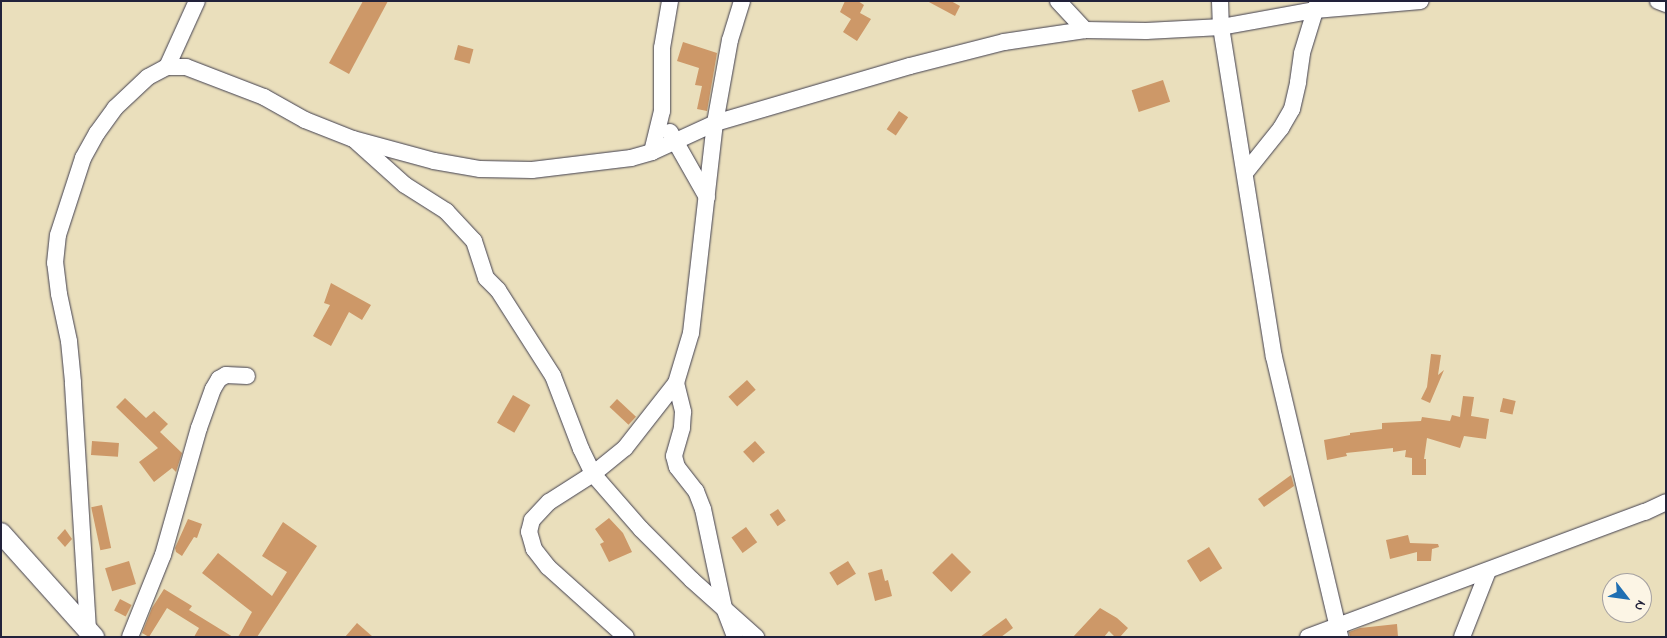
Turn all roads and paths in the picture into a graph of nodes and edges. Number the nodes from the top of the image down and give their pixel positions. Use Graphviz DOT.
graph roads {
  1 [pos="197,1"];
  2 [pos="670,1"];
  3 [pos="742,1"];
  4 [pos="1058,1"];
  5 [pos="1220,1"];
  6 [pos="1421,1"];
  7 [pos="1658,1"];
  8 [pos="1666,4"];
  9 [pos="1317,6"];
  10 [pos="1221,26"];
  11 [pos="1085,30"];
  12 [pos="167,67"];
  13 [pos="662,111"];
  14 [pos="715,123"];
  15 [pos="353,139"];
  16 [pos="674,142"];
  17 [pos="652,152"];
  18 [pos="1245,173"];
  19 [pos="707,197"];
  20 [pos="247,376"];
  21 [pos="676,383"];
  22 [pos="593,474"];
  23 [pos="1666,502"];
  24 [pos="1,533"];
  25 [pos="1488,570"];
  26 [pos="724,608"];
  27 [pos="1338,631"];
  28 [pos="91,633"];
  29 [pos="130,637"];
  30 [pos="626,637"];
  31 [pos="735,637"];
  32 [pos="756,637"];
  33 [pos="1308,637"];
  34 [pos="1462,637"];
  1 -- 12 [label="street"];
  2 -- 13 [label="street"];
  3 -- 14 [label="street"];
  4 -- 11 [label="street"];
  5 -- 10 [label="street"];
  6 -- 9 [label="street"];
  7 -- 8 [label="street"];
  9 -- 10 [label="street"];
  9 -- 18 [label="street"];
  10 -- 11 [label="street"];
  10 -- 18 [label="street"];
  11 -- 14 [label="street"];
  12 -- 15 [label="street"];
  12 -- 28 [label="street"];
  13 -- 16 [label="street"];
  13 -- 17 [label="street"];
  14 -- 16 [label="street"];
  14 -- 19 [label="street"];
  15 -- 17 [label="street"];
  15 -- 22 [label="street"];
  16 -- 17 [label="street"];
  16 -- 19 [label="street"];
  18 -- 27 [label="street"];
  19 -- 21 [label="street"];
  20 -- 29 [label="street"];
  21 -- 22 [label="street"];
  21 -- 26 [label="street"];
  22 -- 26 [label="street"];
  22 -- 30 [label="street"];
  23 -- 25 [label="street"];
  24 -- 28 [label="main road"];
  25 -- 27 [label="street"];
  25 -- 34 [label="street"];
  26 -- 31 [label="street"];
  26 -- 32 [label="street"];
  27 -- 33 [label="street"];
}
